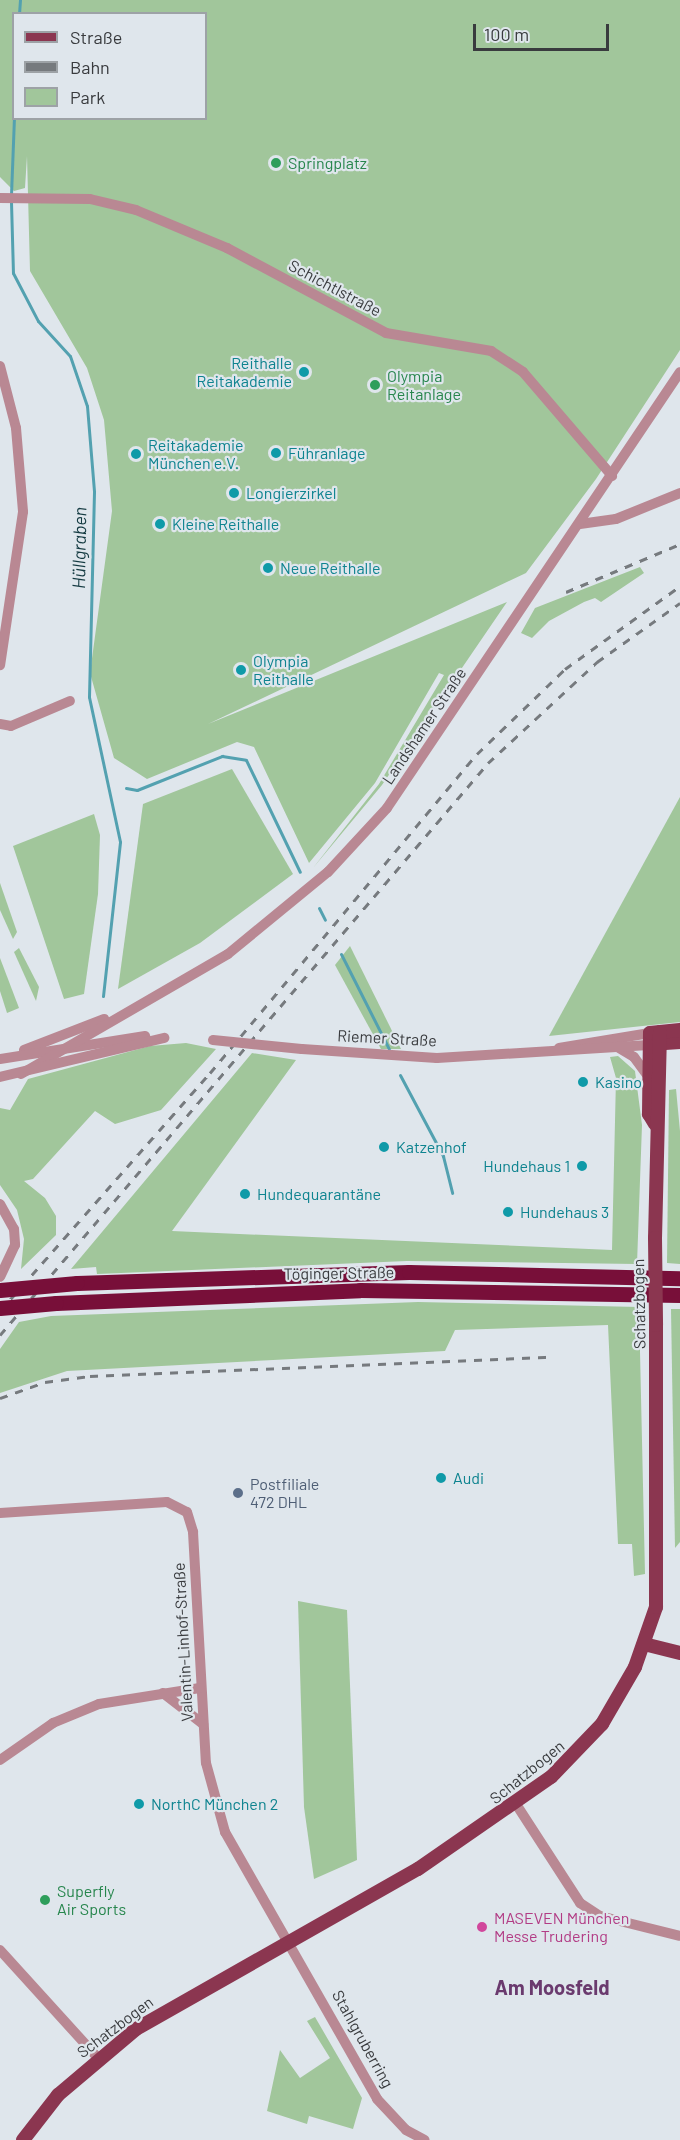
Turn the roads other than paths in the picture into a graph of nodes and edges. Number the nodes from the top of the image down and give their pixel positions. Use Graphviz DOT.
graph roads {
  1 [pos="4,198"];
  2 [pos="0,366"];
  3 [pos="680,372"];
  4 [pos="612,476"];
  5 [pos="680,493"];
  6 [pos="580,524"];
  7 [pos="0,665"];
  8 [pos="70,700"];
  9 [pos="0,724"];
  10 [pos="114,1017"];
  11 [pos="680,1030"];
  12 [pos="654,1038"];
  13 [pos="213,1040"];
  14 [pos="680,1042"];
  15 [pos="559,1048"];
  16 [pos="615,1048"];
  17 [pos="60,1050"];
  18 [pos="4,1058"];
  19 [pos="21,1074"];
  20 [pos="648,1076"];
  21 [pos="0,1077"];
  22 [pos="655,1124"];
  23 [pos="0,1204"];
  24 [pos="0,1277"];
  25 [pos="680,1278"];
  26 [pos="0,1290"];
  27 [pos="680,1295"];
  28 [pos="0,1308"];
  29 [pos="0,1513"];
  30 [pos="644,1644"];
  31 [pos="680,1653"];
  32 [pos="200,1688"];
  33 [pos="160,1692"];
  34 [pos="203,1724"];
  35 [pos="0,1760"];
  36 [pos="516,1804"];
  37 [pos="680,1936"];
  38 [pos="287,1940"];
  39 [pos="0,1950"];
  40 [pos="98,2058"];
  41 [pos="23,2140"];
  42 [pos="425,2140"];
  1 -- 4 [label="street, Schichtlstraße"];
  2 -- 7 [label="street"];
  3 -- 4 [label="street, Landshamer Straße"];
  4 -- 6 [label="street, Landshamer Straße"];
  5 -- 6 [label="street"];
  6 -- 10 [label="street, Landshamer Straße"];
  8 -- 9 [label="street"];
  10 -- 17 [label="street, Landshamer Straße"];
  10 -- 18 [label="street, Landshamer Straße"];
  11 -- 12 [label="main road, Riemer Straße"];
  12 -- 14 [label="main road, Riemer Straße"];
  12 -- 15 [label="street, Riemer Straße"];
  12 -- 16 [label="street, Riemer Straße"];
  12 -- 20 [label="main road, Schatzbogen"];
  12 -- 22 [label="main road, Schatzbogen"];
  13 -- 15 [label="street, Riemer Straße, bridge"];
  15 -- 16 [label="street, Riemer Straße"];
  16 -- 20 [label="street"];
  17 -- 18 [label="street"];
  17 -- 19 [label="street, Landshamer Straße"];
  17 -- 19 [label="street"];
  19 -- 21 [label="street"];
  20 -- 22 [label="main road, Schatzbogen"];
  22 -- 30 [label="main road, Schatzbogen, bridge"];
  23 -- 24 [label="street"];
  25 -- 26 [label="highway, Töginger Straße, bridge"];
  27 -- 28 [label="highway, Töginger Straße, bridge"];
  29 -- 32 [label="street, Valentin-Linhof-Straße"];
  30 -- 31 [label="main road"];
  30 -- 36 [label="main road, Schatzbogen"];
  32 -- 33 [label="street"];
  32 -- 34 [label="street, Valentin-Linhof-Straße"];
  33 -- 34 [label="street"];
  33 -- 35 [label="street"];
  34 -- 38 [label="street, Valentin-Linhof-Straße"];
  36 -- 37 [label="street"];
  36 -- 38 [label="main road, Schatzbogen"];
  38 -- 40 [label="main road, Schatzbogen"];
  38 -- 42 [label="street, Stahlgruberring"];
  39 -- 40 [label="street"];
  40 -- 41 [label="main road, Schatzbogen"];
}
